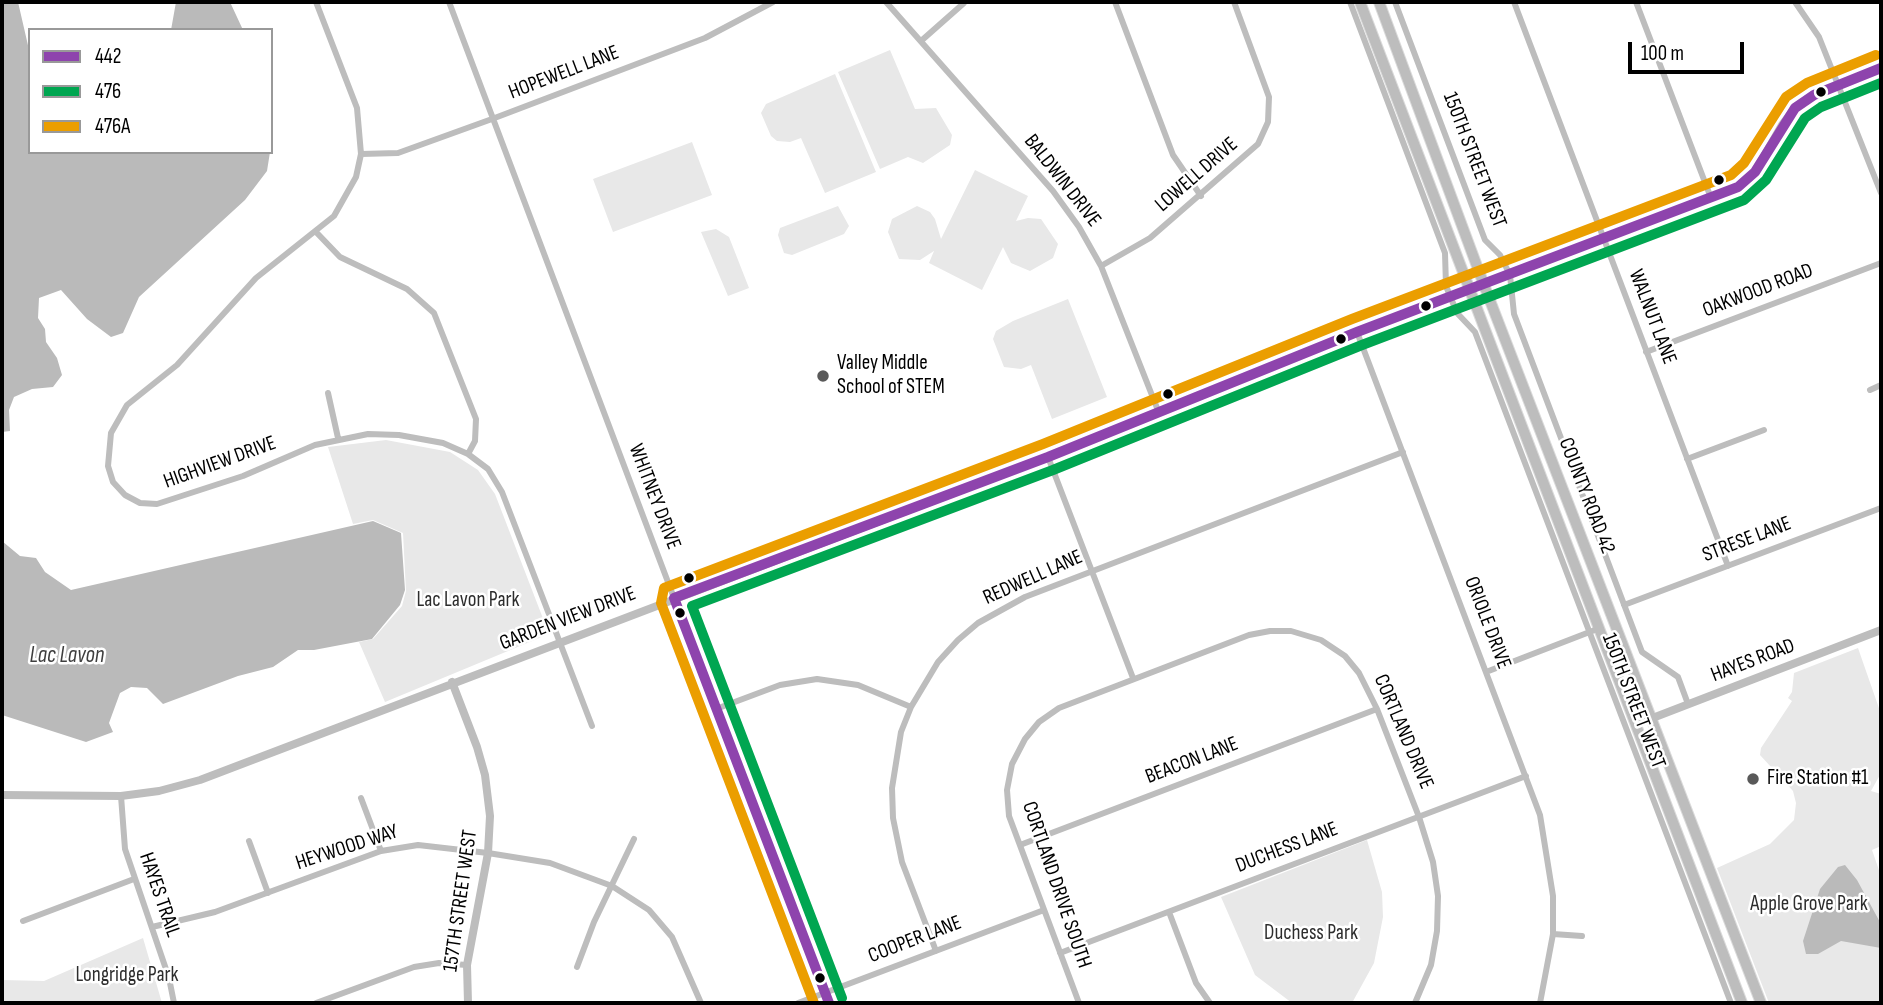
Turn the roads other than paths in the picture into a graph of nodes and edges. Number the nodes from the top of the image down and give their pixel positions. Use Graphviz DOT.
graph roads {
  1 [pos="316,2"];
  2 [pos="449,2"];
  3 [pos="773,2"];
  4 [pos="887,2"];
  5 [pos="1115,2"];
  6 [pos="1234,2"];
  7 [pos="1350,2"];
  8 [pos="1360,2"];
  9 [pos="1379,2"];
  10 [pos="1395,2"];
  11 [pos="1514,2"];
  12 [pos="1636,2"];
  13 [pos="1795,2"];
  14 [pos="964,3"];
  15 [pos="921,41"];
  16 [pos="1881,68"];
  17 [pos="1840,84"];
  18 [pos="492,119"];
  19 [pos="361,154"];
  20 [pos="1881,193"];
  21 [pos="1201,196"];
  22 [pos="1711,198"];
  23 [pos="316,232"];
  24 [pos="1603,240"];
  25 [pos="1881,263"];
  26 [pos="1101,266"];
  27 [pos="1510,275"];
  28 [pos="1484,285"];
  29 [pos="1469,290"];
  30 [pos="1451,298"];
  31 [pos="1357,332"];
  32 [pos="1646,352"];
  33 [pos="1881,385"];
  34 [pos="1870,390"];
  35 [pos="328,393"];
  36 [pos="1159,414"];
  37 [pos="1764,430"];
  38 [pos="338,438"];
  39 [pos="1403,452"];
  40 [pos="468,454"];
  41 [pos="1048,457"];
  42 [pos="1687,459"];
  43 [pos="1881,508"];
  44 [pos="1728,566"];
  45 [pos="1092,570"];
  46 [pos="674,598"];
  47 [pos="1624,605"];
  48 [pos="1600,628"];
  49 [pos="1881,630"];
  50 [pos="1588,633"];
  51 [pos="559,641"];
  52 [pos="1486,672"];
  53 [pos="1133,678"];
  54 [pos="452,682"];
  55 [pos="1688,704"];
  56 [pos="911,707"];
  57 [pos="716,709"];
  58 [pos="1377,709"];
  59 [pos="1651,719"];
  60 [pos="1637,724"];
  61 [pos="592,726"];
  62 [pos="1526,776"];
  63 [pos="2,795"];
  64 [pos="121,796"];
  65 [pos="361,798"];
  66 [pos="1419,817"];
  67 [pos="634,839"];
  68 [pos="249,841"];
  69 [pos="1020,845"];
  70 [pos="381,851"];
  71 [pos="488,853"];
  72 [pos="134,879"];
  73 [pos="612,886"];
  74 [pos="268,893"];
  75 [pos="1044,910"];
  76 [pos="1168,912"];
  77 [pos="23,920"];
  78 [pos="152,927"];
  79 [pos="1553,934"];
  80 [pos="1582,936"];
  81 [pos="936,951"];
  82 [pos="1060,953"];
  83 [pos="467,965"];
  84 [pos="577,967"];
  85 [pos="825,993"];
  86 [pos="174,1003"];
  87 [pos="316,1003"];
  88 [pos="468,1003"];
  89 [pos="701,1003"];
  90 [pos="799,1003"];
  91 [pos="829,1003"];
  92 [pos="1079,1003"];
  93 [pos="1210,1003"];
  94 [pos="1415,1003"];
  95 [pos="1540,1003"];
  96 [pos="1731,1003"];
  97 [pos="1742,1003"];
  98 [pos="1761,1003"];
  1 -- 19 [label="street, HIGHVIEW DRIVE"];
  2 -- 18 [label="street, WHITNEY DRIVE"];
  3 -- 18 [label="street, HOPEWELL LANE"];
  4 -- 15 [label="street, BALDWIN DRIVE"];
  5 -- 21 [label="street"];
  6 -- 21 [label="street, LOWELL DRIVE"];
  7 -- 30 [label="street"];
  8 -- 29 [label="highway, COUNTY ROAD 42"];
  9 -- 28 [label="highway, COUNTY ROAD 42"];
  10 -- 27 [label="street, 150TH STREET WEST"];
  11 -- 24 [label="street, WALNUT LANE"];
  12 -- 22 [label="street"];
  13 -- 17 [label="street"];
  14 -- 15 [label="street"];
  15 -- 26 [label="street, BALDWIN DRIVE"];
  16 -- 17 [label="street, GARDEN VIEW DRIVE"];
  17 -- 20 [label="street"];
  17 -- 22 [label="street, GARDEN VIEW DRIVE"];
  18 -- 19 [label="street, HOPEWELL LANE"];
  18 -- 46 [label="street, WHITNEY DRIVE"];
  19 -- 23 [label="street, HIGHVIEW DRIVE"];
  21 -- 26 [label="street, LOWELL DRIVE"];
  22 -- 24 [label="street, GARDEN VIEW DRIVE"];
  23 -- 38 [label="street, HIGHVIEW DRIVE"];
  23 -- 40 [label="street"];
  24 -- 27 [label="street, GARDEN VIEW DRIVE"];
  24 -- 32 [label="street, WALNUT LANE"];
  25 -- 32 [label="street, OAKWOOD ROAD"];
  26 -- 36 [label="street, BALDWIN DRIVE"];
  27 -- 28 [label="street, GARDEN VIEW DRIVE"];
  27 -- 47 [label="street, 150TH STREET WEST"];
  28 -- 29 [label="street, GARDEN VIEW DRIVE"];
  28 -- 59 [label="highway, COUNTY ROAD 42"];
  29 -- 30 [label="street, GARDEN VIEW DRIVE"];
  29 -- 48 [label="highway, COUNTY ROAD 42"];
  30 -- 31 [label="street, GARDEN VIEW DRIVE"];
  30 -- 50 [label="street, 150TH STREET WEST"];
  31 -- 36 [label="street, GARDEN VIEW DRIVE"];
  31 -- 39 [label="street, ORIOLE DRIVE"];
  32 -- 42 [label="street, WALNUT LANE"];
  33 -- 34 [label="street"];
  35 -- 38 [label="street"];
  36 -- 41 [label="street, GARDEN VIEW DRIVE"];
  37 -- 42 [label="street"];
  38 -- 40 [label="street, HIGHVIEW DRIVE"];
  39 -- 45 [label="street, REDWELL LANE"];
  39 -- 52 [label="street, ORIOLE DRIVE"];
  40 -- 51 [label="street, HIGHVIEW DRIVE"];
  41 -- 45 [label="street"];
  41 -- 46 [label="street, GARDEN VIEW DRIVE"];
  42 -- 44 [label="street, WALNUT LANE"];
  43 -- 44 [label="street, STRESE LANE"];
  44 -- 47 [label="street, STRESE LANE"];
  45 -- 53 [label="street"];
  45 -- 56 [label="street, REDWELL LANE"];
  46 -- 51 [label="street, GARDEN VIEW DRIVE"];
  46 -- 57 [label="street, WHITNEY DRIVE"];
  47 -- 55 [label="street, 150TH STREET WEST"];
  48 -- 50 [label="street"];
  48 -- 60 [label="highway, COUNTY ROAD 42"];
  49 -- 55 [label="street, HAYES ROAD"];
  50 -- 52 [label="street"];
  50 -- 96 [label="street, 150TH STREET WEST"];
  51 -- 54 [label="street, GARDEN VIEW DRIVE"];
  51 -- 61 [label="street, HIGHVIEW DRIVE"];
  52 -- 62 [label="street, ORIOLE DRIVE"];
  53 -- 58 [label="street, CORTLAND DRIVE"];
  53 -- 69 [label="street, CORTLAND DRIVE SOUTH"];
  54 -- 64 [label="street, GARDEN VIEW DRIVE"];
  54 -- 71 [label="street, 157TH STREET WEST"];
  55 -- 59 [label="street, HAYES ROAD"];
  56 -- 57 [label="street"];
  56 -- 81 [label="street, REDWELL LANE"];
  57 -- 85 [label="street, WHITNEY DRIVE"];
  58 -- 66 [label="street, CORTLAND DRIVE"];
  58 -- 69 [label="street, BEACON LANE"];
  59 -- 60 [label="street, HAYES ROAD"];
  59 -- 98 [label="highway, COUNTY ROAD 42"];
  60 -- 97 [label="highway, COUNTY ROAD 42"];
  62 -- 66 [label="street, DUCHESS LANE"];
  62 -- 79 [label="street, ORIOLE DRIVE"];
  63 -- 64 [label="street, GARDEN VIEW DRIVE"];
  64 -- 72 [label="street, HAYES TRAIL"];
  65 -- 70 [label="street"];
  66 -- 76 [label="street, DUCHESS LANE"];
  66 -- 94 [label="street, CORTLAND DRIVE"];
  67 -- 73 [label="street"];
  68 -- 74 [label="street"];
  69 -- 75 [label="street, CORTLAND DRIVE SOUTH"];
  70 -- 71 [label="street, HEYWOOD WAY"];
  70 -- 74 [label="street, HEYWOOD WAY"];
  71 -- 73 [label="street, HEYWOOD WAY"];
  71 -- 83 [label="street, 157TH STREET WEST"];
  72 -- 77 [label="street"];
  72 -- 78 [label="street, HAYES TRAIL"];
  73 -- 84 [label="street"];
  73 -- 89 [label="street, HEYWOOD WAY"];
  74 -- 78 [label="street, HEYWOOD WAY"];
  75 -- 81 [label="street, COOPER LANE"];
  75 -- 82 [label="street, CORTLAND DRIVE SOUTH"];
  76 -- 82 [label="street, DUCHESS LANE"];
  76 -- 93 [label="street"];
  78 -- 86 [label="street, HAYES TRAIL"];
  79 -- 80 [label="street"];
  79 -- 95 [label="street, ORIOLE DRIVE"];
  81 -- 85 [label="street, COOPER LANE"];
  82 -- 92 [label="street, CORTLAND DRIVE SOUTH"];
  83 -- 87 [label="street"];
  83 -- 88 [label="street, 157TH STREET WEST"];
  85 -- 90 [label="street, COOPER LANE"];
  85 -- 91 [label="street, WHITNEY DRIVE"];
}
